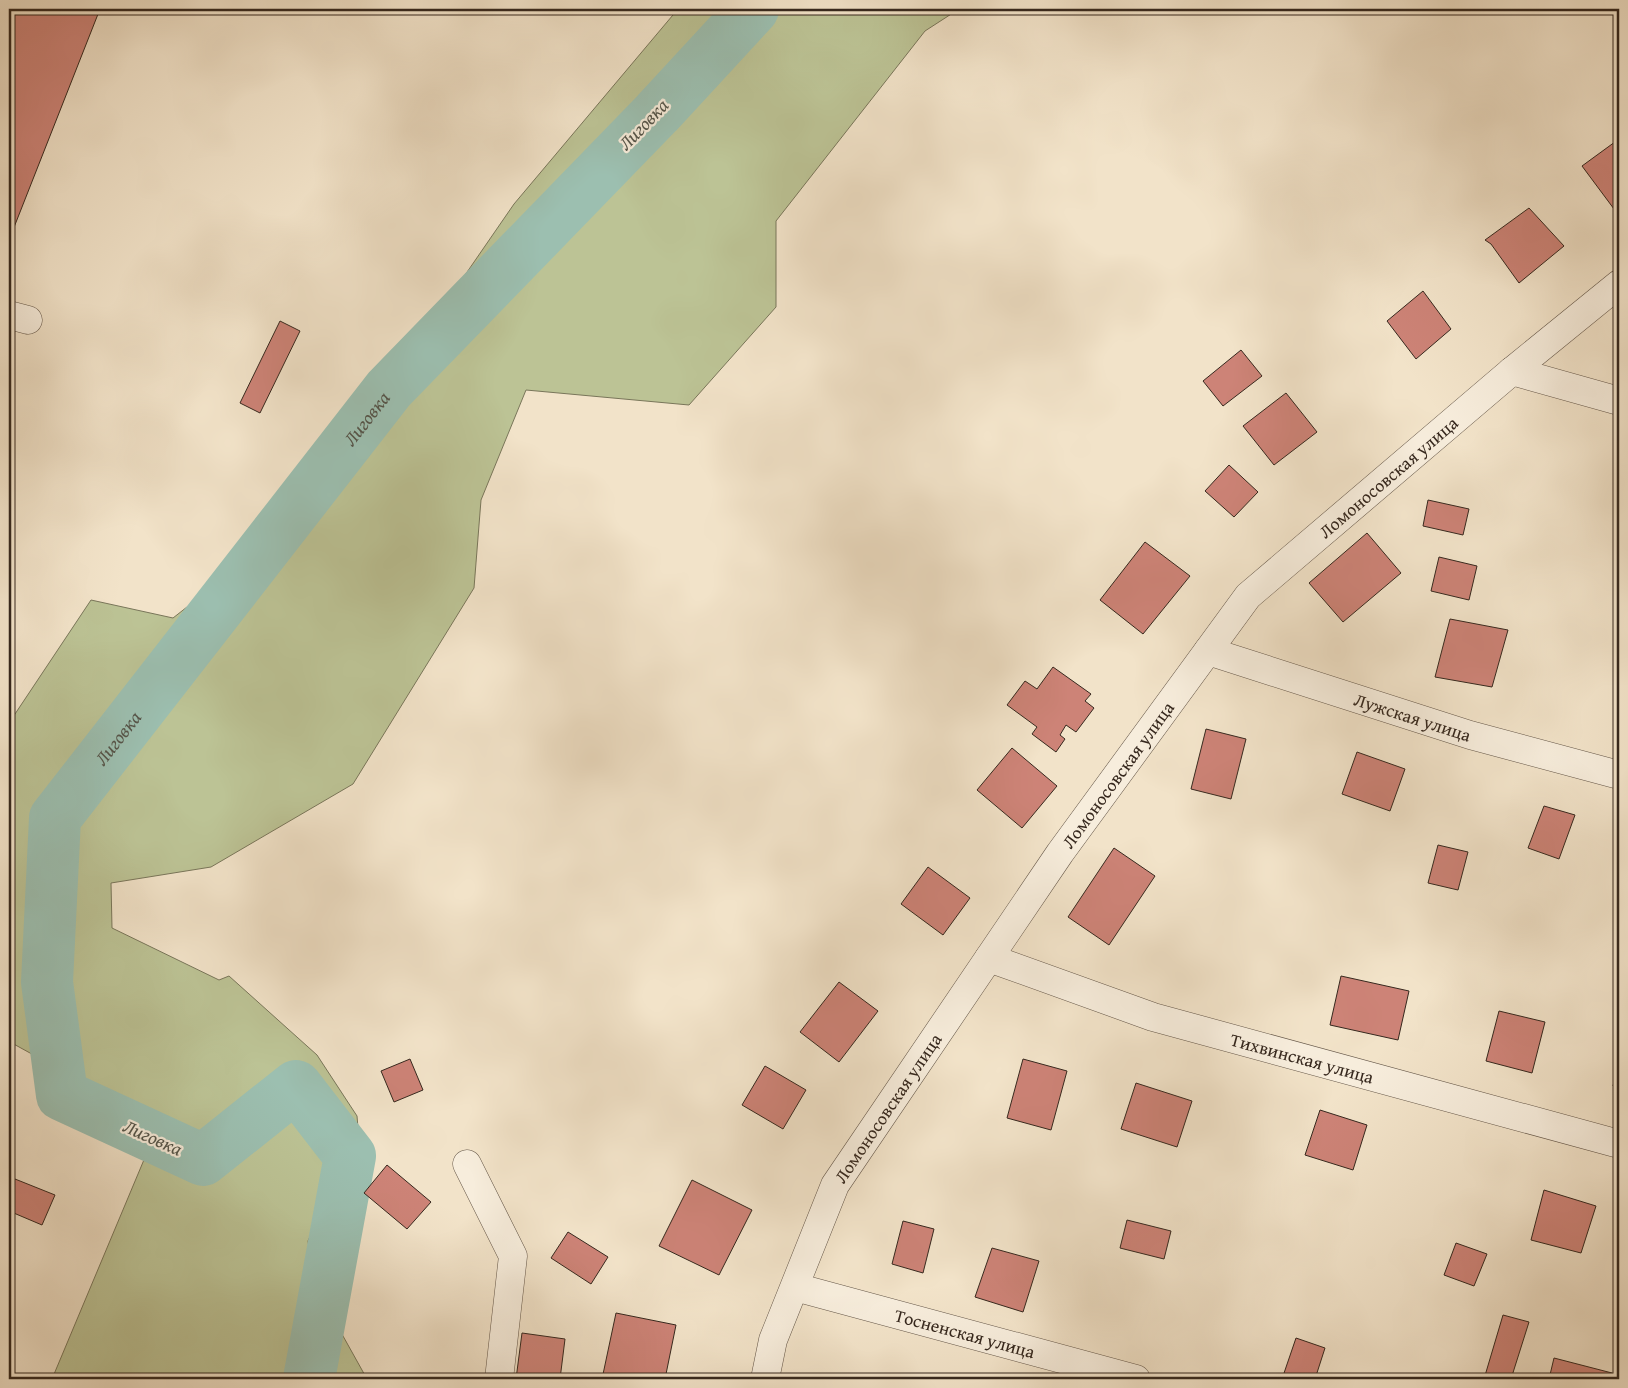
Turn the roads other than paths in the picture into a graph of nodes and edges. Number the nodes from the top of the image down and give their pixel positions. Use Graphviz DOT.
graph roads {
  1 [pos="1619,284"];
  2 [pos="1512,371"];
  3 [pos="1619,401"];
  4 [pos="1208,650"];
  5 [pos="1619,775"];
  6 [pos="989,958"];
  7 [pos="1619,1144"];
  8 [pos="468,1164"];
  9 [pos="794,1287"];
  10 [pos="499,1379"];
  11 [pos="765,1379"];
  12 [pos="1131,1379"];
  1 -- 2 [label="street, Ломоносовская улица"];
  2 -- 3 [label="street"];
  2 -- 4 [label="street, Ломоносовская улица"];
  4 -- 5 [label="street, Лужская улица"];
  4 -- 6 [label="street, Ломоносовская улица"];
  6 -- 7 [label="street, Тихвинская улица"];
  6 -- 9 [label="street, Ломоносовская улица"];
  8 -- 10 [label="street"];
  9 -- 11 [label="street, Ломоносовская улица"];
  9 -- 12 [label="street, Тосненская улица"];
}
